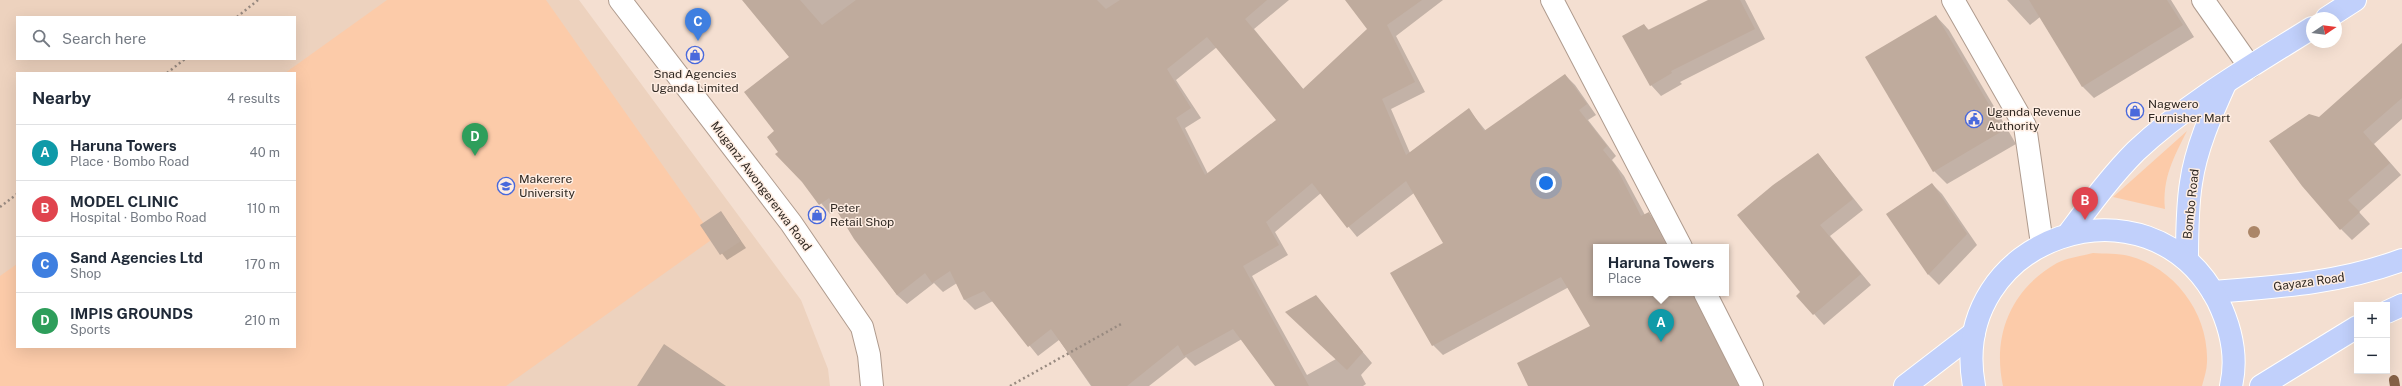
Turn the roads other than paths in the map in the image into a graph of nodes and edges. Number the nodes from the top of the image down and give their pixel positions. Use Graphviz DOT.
graph roads {
  1 [pos="620,0"];
  2 [pos="1552,0"];
  3 [pos="1953,0"];
  4 [pos="2203,0"];
  5 [pos="2355,0"];
  6 [pos="2336,12"];
  7 [pos="2306,32"];
  8 [pos="2250,67"];
  9 [pos="2226,83"];
  10 [pos="2069,233"];
  11 [pos="1679,244"];
  12 [pos="2042,244"];
  13 [pos="2187,260"];
  14 [pos="2402,260"];
  15 [pos="2213,292"];
  16 [pos="1707,296"];
  17 [pos="2402,305"];
  18 [pos="2390,311"];
  19 [pos="2354,329"];
  20 [pos="1974,333"];
  21 [pos="872,386"];
  22 [pos="1752,386"];
  23 [pos="1905,386"];
  24 [pos="1974,386"];
  25 [pos="2232,386"];
  26 [pos="2261,386"];
  1 -- 21 [label="street, Muganzi Awongererwa Road"];
  2 -- 11 [label="street"];
  3 -- 12 [label="street"];
  4 -- 8 [label="street"];
  5 -- 6 [label="main road"];
  7 -- 8 [label="main road"];
  8 -- 9 [label="main road"];
  9 -- 10 [label="main road"];
  9 -- 13 [label="main road, Bombo Road"];
  10 -- 12 [label="main road"];
  10 -- 13 [label="main road"];
  12 -- 20 [label="main road"];
  13 -- 15 [label="main road"];
  14 -- 15 [label="main road, Gayaza Road"];
  15 -- 25 [label="main road"];
  16 -- 22 [label="street"];
  17 -- 18 [label="main road"];
  19 -- 26 [label="main road"];
  20 -- 23 [label="main road"];
  20 -- 24 [label="main road"];
}
